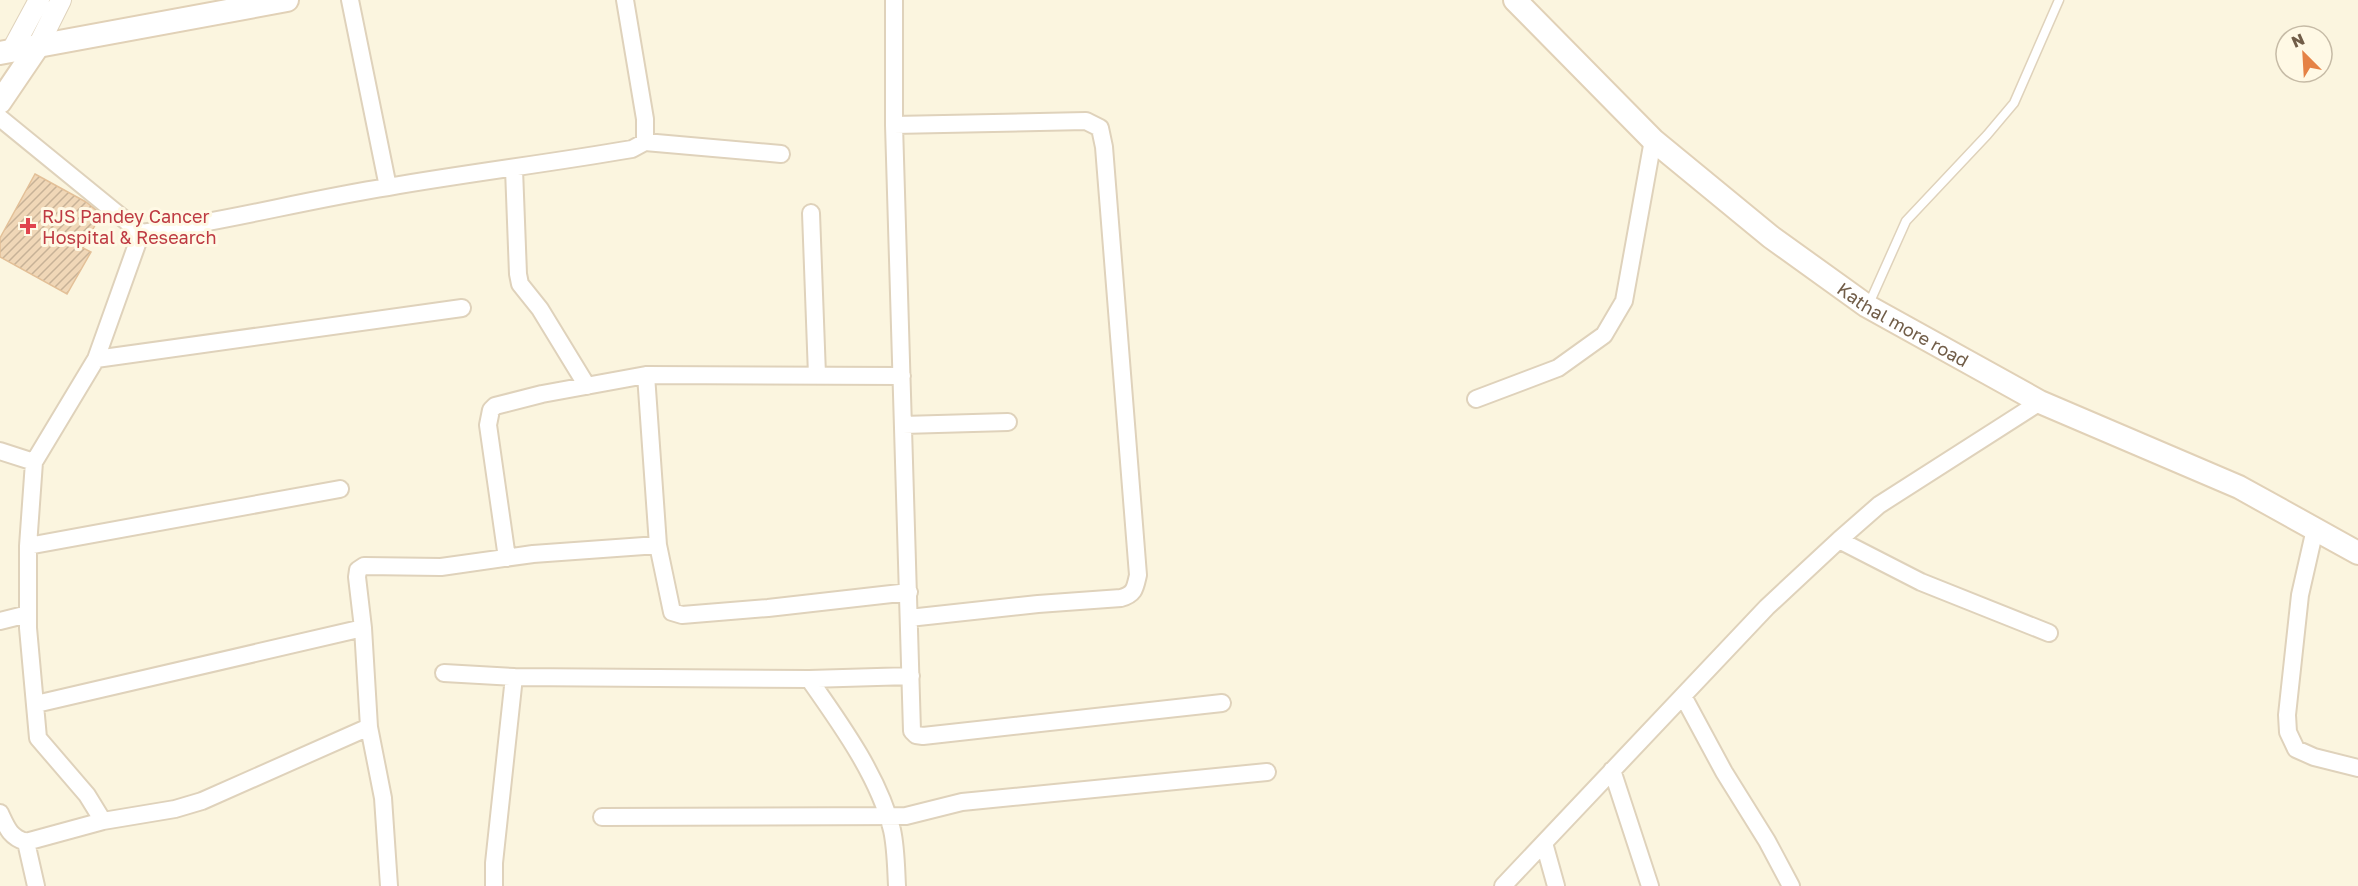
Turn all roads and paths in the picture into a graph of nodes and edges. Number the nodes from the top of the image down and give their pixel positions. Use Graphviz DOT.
graph roads {
  1 [pos="39,0"];
  2 [pos="61,0"];
  3 [pos="287,0"];
  4 [pos="350,0"];
  5 [pos="625,0"];
  6 [pos="894,0"];
  7 [pos="1515,0"];
  8 [pos="2059,0"];
  9 [pos="15,53"];
  10 [pos="0,102"];
  11 [pos="0,118"];
  12 [pos="894,125"];
  13 [pos="1653,140"];
  14 [pos="645,142"];
  15 [pos="781,154"];
  16 [pos="514,169"];
  17 [pos="388,187"];
  18 [pos="811,213"];
  19 [pos="141,233"];
  20 [pos="1867,306"];
  21 [pos="462,308"];
  22 [pos="96,359"];
  23 [pos="646,375"];
  24 [pos="817,375"];
  25 [pos="902,376"];
  26 [pos="587,386"];
  27 [pos="1476,399"];
  28 [pos="2040,402"];
  29 [pos="1008,422"];
  30 [pos="903,426"];
  31 [pos="0,451"];
  32 [pos="34,462"];
  33 [pos="340,489"];
  34 [pos="2315,529"];
  35 [pos="1839,540"];
  36 [pos="658,545"];
  37 [pos="28,546"];
  38 [pos="2358,552"];
  39 [pos="507,558"];
  40 [pos="909,592"];
  41 [pos="28,614"];
  42 [pos="909,618"];
  43 [pos="0,621"];
  44 [pos="363,628"];
  45 [pos="2049,633"];
  46 [pos="444,673"];
  47 [pos="911,676"];
  48 [pos="514,678"];
  49 [pos="809,679"];
  50 [pos="1683,696"];
  51 [pos="1222,703"];
  52 [pos="36,704"];
  53 [pos="369,727"];
  54 [pos="2358,768"];
  55 [pos="1612,770"];
  56 [pos="1267,772"];
  57 [pos="0,813"];
  58 [pos="602,817"];
  59 [pos="887,817"];
  60 [pos="103,821"];
  61 [pos="26,842"];
  62 [pos="1544,843"];
  63 [pos="36,886"];
  64 [pos="389,886"];
  65 [pos="494,886"];
  66 [pos="897,886"];
  67 [pos="1503,886"];
  68 [pos="1556,886"];
  69 [pos="1650,886"];
  70 [pos="1791,886"];
  1 -- 9 [label="street"];
  2 -- 9 [label="street"];
  3 -- 9 [label="main road"];
  4 -- 17 [label="street"];
  5 -- 14 [label="street"];
  6 -- 12 [label="street"];
  7 -- 13 [label="main road, Kathal more road"];
  8 -- 20 [label="lane"];
  9 -- 10 [label="main road"];
  11 -- 19 [label="street"];
  12 -- 25 [label="street"];
  12 -- 42 [label="street"];
  13 -- 20 [label="main road, Kathal more road"];
  13 -- 27 [label="street"];
  14 -- 15 [label="street"];
  14 -- 16 [label="street"];
  16 -- 17 [label="street"];
  16 -- 26 [label="street"];
  17 -- 19 [label="street"];
  18 -- 24 [label="street"];
  19 -- 22 [label="street"];
  20 -- 28 [label="main road, Kathal more road"];
  21 -- 22 [label="street"];
  22 -- 32 [label="street"];
  23 -- 24 [label="street"];
  23 -- 26 [label="street"];
  23 -- 36 [label="street"];
  24 -- 25 [label="street"];
  25 -- 30 [label="street"];
  26 -- 39 [label="street"];
  28 -- 34 [label="main road, Kathal more road"];
  28 -- 35 [label="street"];
  29 -- 30 [label="street"];
  30 -- 40 [label="street"];
  31 -- 32 [label="street"];
  32 -- 37 [label="street"];
  33 -- 37 [label="street"];
  34 -- 38 [label="main road, Kathal more road"];
  34 -- 54 [label="street"];
  35 -- 45 [label="street"];
  35 -- 50 [label="street"];
  36 -- 39 [label="street"];
  36 -- 40 [label="street"];
  37 -- 41 [label="street"];
  39 -- 44 [label="street"];
  40 -- 42 [label="street"];
  41 -- 43 [label="street"];
  41 -- 52 [label="street"];
  42 -- 47 [label="street"];
  44 -- 52 [label="street"];
  44 -- 53 [label="street"];
  46 -- 48 [label="street"];
  47 -- 49 [label="street"];
  47 -- 51 [label="street"];
  48 -- 49 [label="street"];
  48 -- 65 [label="street"];
  49 -- 59 [label="street"];
  50 -- 55 [label="street"];
  50 -- 70 [label="street"];
  52 -- 60 [label="street"];
  53 -- 60 [label="street"];
  53 -- 64 [label="street"];
  55 -- 62 [label="street"];
  55 -- 69 [label="street"];
  56 -- 59 [label="street"];
  57 -- 61 [label="street"];
  58 -- 59 [label="street"];
  59 -- 66 [label="street"];
  60 -- 61 [label="street"];
  61 -- 63 [label="street"];
  62 -- 67 [label="street"];
  62 -- 68 [label="street"];
}
